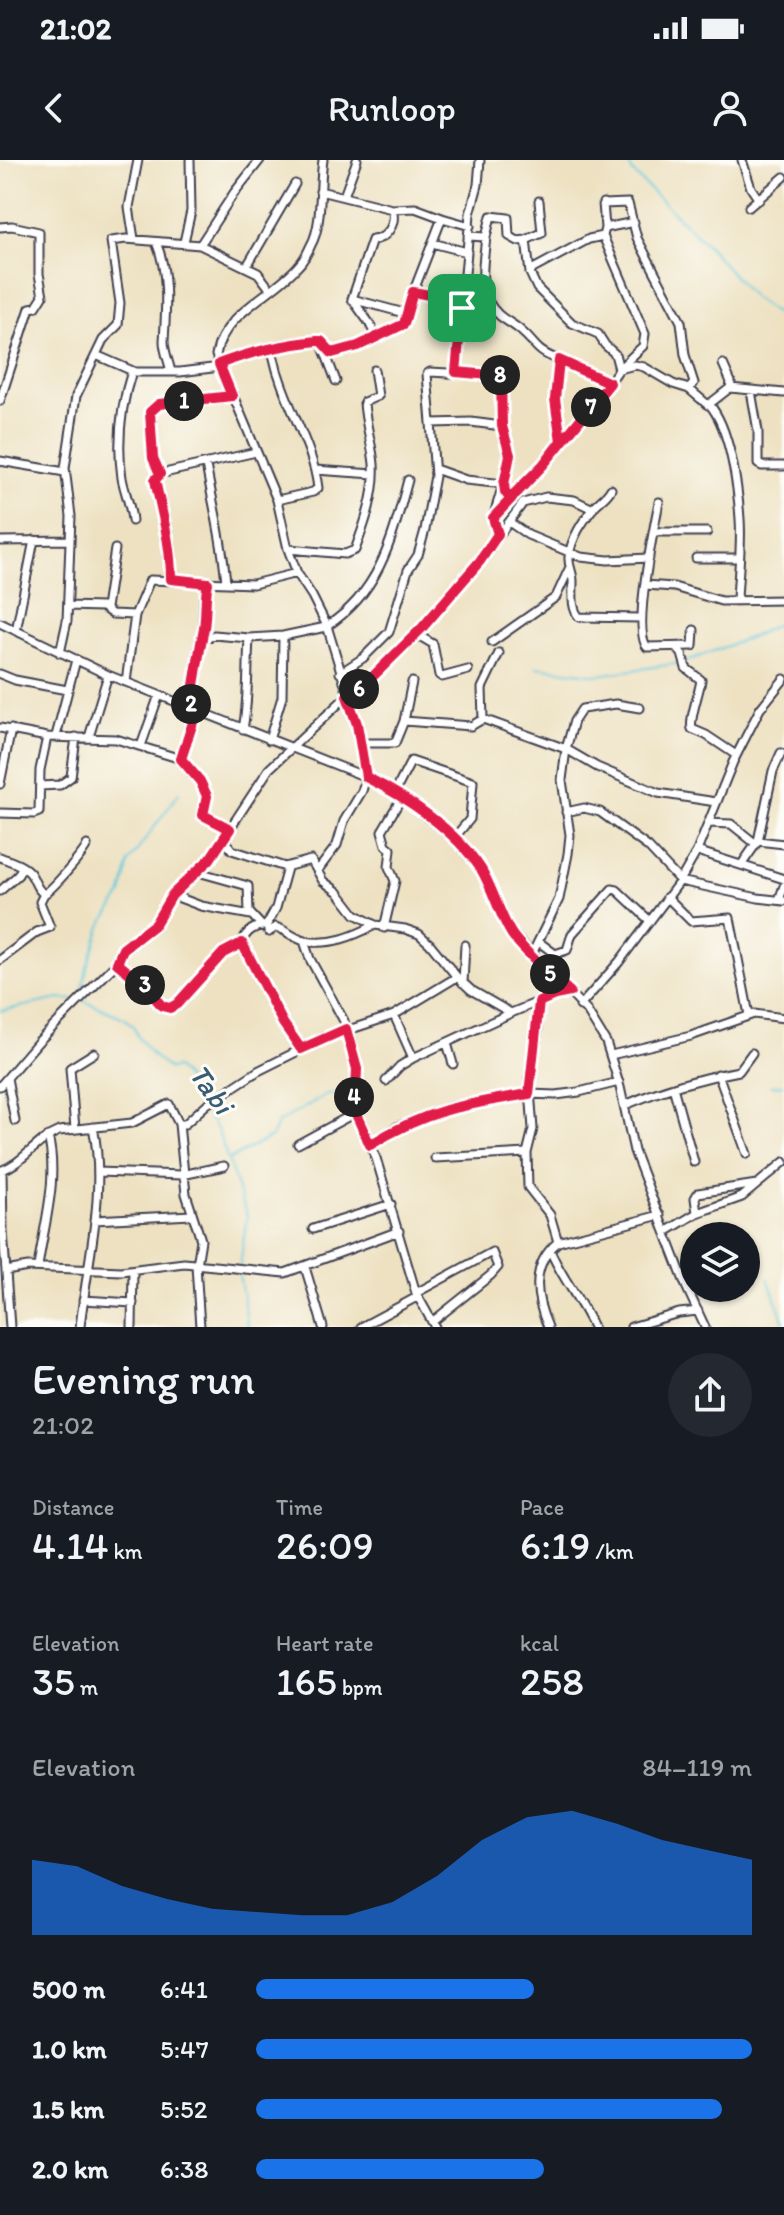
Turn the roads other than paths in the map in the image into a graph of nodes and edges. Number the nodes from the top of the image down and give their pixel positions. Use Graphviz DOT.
graph roads {
  1 [pos="138,160"];
  2 [pos="190,160"];
  3 [pos="260,160"];
  4 [pos="323,160"];
  5 [pos="357,160"];
  6 [pos="480,160"];
  7 [pos="742,160"];
  8 [pos="784,177"];
  9 [pos="295,184"];
  10 [pos="320,191"];
  11 [pos="344,196"];
  12 [pos="759,200"];
  13 [pos="539,201"];
  14 [pos="749,207"];
  15 [pos="392,209"];
  16 [pos="442,218"];
  17 [pos="634,222"];
  18 [pos="470,226"];
  19 [pos="0,227"];
  20 [pos="604,232"];
  21 [pos="468,236"];
  22 [pos="486,237"];
  23 [pos="134,239"];
  24 [pos="526,240"];
  25 [pos="156,242"];
  26 [pos="184,242"];
  27 [pos="432,243"];
  28 [pos="200,245"];
  29 [pos="467,252"];
  30 [pos="247,266"];
  31 [pos="530,273"];
  32 [pos="270,289"];
  33 [pos="413,292"];
  34 [pos="352,299"];
  35 [pos="463,301"];
  36 [pos="408,314"];
  37 [pos="376,337"];
  38 [pos="321,341"];
  39 [pos="270,347"];
  40 [pos="96,355"];
  41 [pos="559,360"];
  42 [pos="723,364"];
  43 [pos="220,365"];
  44 [pos="619,369"];
  45 [pos="374,370"];
  46 [pos="132,371"];
  47 [pos="171,372"];
  48 [pos="456,372"];
  49 [pos="336,381"];
  50 [pos="610,383"];
  51 [pos="689,389"];
  52 [pos="726,390"];
  53 [pos="751,391"];
  54 [pos="784,393"];
  55 [pos="232,396"];
  56 [pos="0,401"];
  57 [pos="709,404"];
  58 [pos="719,417"];
  59 [pos="431,423"];
  60 [pos="502,426"];
  61 [pos="561,441"];
  62 [pos="256,452"];
  63 [pos="0,461"];
  64 [pos="206,465"];
  65 [pos="784,466"];
  66 [pos="435,469"];
  67 [pos="315,470"];
  68 [pos="65,472"];
  69 [pos="160,474"];
  70 [pos="374,474"];
  71 [pos="408,480"];
  72 [pos="504,484"];
  73 [pos="611,489"];
  74 [pos="510,498"];
  75 [pos="277,500"];
  76 [pos="659,502"];
  77 [pos="593,509"];
  78 [pos="493,518"];
  79 [pos="132,521"];
  80 [pos="509,522"];
  81 [pos="654,532"];
  82 [pos="707,532"];
  83 [pos="498,534"];
  84 [pos="34,540"];
  85 [pos="70,540"];
  86 [pos="0,541"];
  87 [pos="115,549"];
  88 [pos="288,549"];
  89 [pos="570,552"];
  90 [pos="649,558"];
  91 [pos="696,558"];
  92 [pos="738,558"];
  93 [pos="569,569"];
  94 [pos="297,573"];
  95 [pos="171,579"];
  96 [pos="208,583"];
  97 [pos="226,583"];
  98 [pos="645,585"];
  99 [pos="737,600"];
  100 [pos="784,600"];
  101 [pos="68,606"];
  102 [pos="106,608"];
  103 [pos="135,615"];
  104 [pos="641,618"];
  105 [pos="0,623"];
  106 [pos="326,627"];
  107 [pos="694,630"];
  108 [pos="16,631"];
  109 [pos="416,634"];
  110 [pos="283,636"];
  111 [pos="202,638"];
  112 [pos="249,638"];
  113 [pos="492,642"];
  114 [pos="682,650"];
  115 [pos="60,653"];
  116 [pos="499,653"];
  117 [pos="76,660"];
  118 [pos="468,670"];
  119 [pos="340,673"];
  120 [pos="0,674"];
  121 [pos="108,675"];
  122 [pos="784,679"];
  123 [pos="126,682"];
  124 [pos="412,682"];
  125 [pos="67,690"];
  126 [pos="774,692"];
  127 [pos="159,695"];
  128 [pos="347,696"];
  129 [pos="784,697"];
  130 [pos="640,708"];
  131 [pos="194,709"];
  132 [pos="483,719"];
  133 [pos="404,721"];
  134 [pos="0,728"];
  135 [pos="11,729"];
  136 [pos="243,729"];
  137 [pos="51,736"];
  138 [pos="76,737"];
  139 [pos="89,737"];
  140 [pos="269,740"];
  141 [pos="361,743"];
  142 [pos="141,746"];
  143 [pos="291,748"];
  144 [pos="566,749"];
  145 [pos="781,753"];
  146 [pos="736,755"];
  147 [pos="181,759"];
  148 [pos="366,777"];
  149 [pos="0,784"];
  150 [pos="40,786"];
  151 [pos="399,795"];
  152 [pos="716,802"];
  153 [pos="566,812"];
  154 [pos="0,813"];
  155 [pos="708,823"];
  156 [pos="230,829"];
  157 [pos="454,838"];
  158 [pos="224,839"];
  159 [pos="757,842"];
  160 [pos="784,844"];
  161 [pos="87,845"];
  162 [pos="697,851"];
  163 [pos="0,857"];
  164 [pos="742,864"];
  165 [pos="22,867"];
  166 [pos="287,868"];
  167 [pos="318,870"];
  168 [pos="198,872"];
  169 [pos="784,879"];
  170 [pos="680,881"];
  171 [pos="784,886"];
  172 [pos="0,891"];
  173 [pos="44,894"];
  174 [pos="172,895"];
  175 [pos="667,897"];
  176 [pos="758,898"];
  177 [pos="784,901"];
  178 [pos="251,915"];
  179 [pos="650,921"];
  180 [pos="375,925"];
  181 [pos="264,926"];
  182 [pos="384,928"];
  183 [pos="304,941"];
  184 [pos="539,942"];
  185 [pos="242,943"];
  186 [pos="465,945"];
  187 [pos="531,956"];
  188 [pos="0,960"];
  189 [pos="117,963"];
  190 [pos="460,980"];
  191 [pos="570,992"];
  192 [pos="539,1002"];
  193 [pos="580,1006"];
  194 [pos="511,1013"];
  195 [pos="394,1015"];
  196 [pos="749,1015"];
  197 [pos="784,1018"];
  198 [pos="346,1029"];
  199 [pos="447,1043"];
  200 [pos="301,1049"];
  201 [pos="94,1053"];
  202 [pos="752,1053"];
  203 [pos="611,1055"];
  204 [pos="413,1058"];
  205 [pos="453,1064"];
  206 [pos="718,1074"];
  207 [pos="7,1078"];
  208 [pos="386,1081"];
  209 [pos="619,1082"];
  210 [pos="0,1086"];
  211 [pos="673,1087"];
  212 [pos="529,1094"];
  213 [pos="625,1105"];
  214 [pos="355,1113"];
  215 [pos="15,1121"];
  216 [pos="179,1124"];
  217 [pos="93,1127"];
  218 [pos="75,1129"];
  219 [pos="48,1136"];
  220 [pos="298,1144"];
  221 [pos="370,1145"];
  222 [pos="527,1153"];
  223 [pos="747,1154"];
  224 [pos="435,1158"];
  225 [pos="694,1162"];
  226 [pos="784,1162"];
  227 [pos="224,1166"];
  228 [pos="1,1170"];
  229 [pos="98,1172"];
  230 [pos="182,1175"];
  231 [pos="757,1184"];
  232 [pos="391,1204"];
  233 [pos="697,1213"];
  234 [pos="192,1215"];
  235 [pos="660,1215"];
  236 [pos="94,1220"];
  237 [pos="313,1229"];
  238 [pos="399,1231"];
  239 [pos="667,1231"];
  240 [pos="558,1242"];
  241 [pos="550,1250"];
  242 [pos="196,1265"];
  243 [pos="38,1267"];
  244 [pos="305,1267"];
  245 [pos="86,1269"];
  246 [pos="133,1270"];
  247 [pos="6,1271"];
  248 [pos="416,1295"];
  249 [pos="83,1300"];
  250 [pos="133,1303"];
  251 [pos="698,1311"];
  252 [pos="434,1324"];
  253 [pos="365,1326"];
  254 [pos="10,1327"];
  255 [pos="80,1327"];
  256 [pos="132,1327"];
  257 [pos="200,1327"];
  258 [pos="323,1327"];
  259 [pos="548,1327"];
  260 [pos="593,1327"];
  261 [pos="631,1327"];
  262 [pos="705,1327"];
  1 -- 23 [label="street"];
  2 -- 26 [label="street"];
  3 -- 28 [label="street"];
  4 -- 10 [label="street"];
  5 -- 11 [label="street"];
  6 -- 18 [label="street"];
  7 -- 12 [label="street"];
  8 -- 12 [label="street"];
  9 -- 30 [label="street"];
  10 -- 11 [label="street"];
  10 -- 32 [label="street"];
  11 -- 15 [label="street"];
  12 -- 14 [label="street"];
  13 -- 24 [label="street"];
  15 -- 16 [label="street"];
  15 -- 34 [label="street"];
  16 -- 18 [label="street"];
  16 -- 27 [label="street"];
  17 -- 20 [label="street"];
  17 -- 20 [label="street"];
  17 -- 51 [label="street"];
  18 -- 21 [label="street"];
  19 -- 56 [label="street"];
  20 -- 31 [label="street"];
  20 -- 44 [label="street"];
  21 -- 22 [label="street"];
  21 -- 29 [label="street"];
  22 -- 24 [label="street"];
  22 -- 41 [label="street"];
  23 -- 25 [label="street"];
  23 -- 40 [label="street"];
  24 -- 31 [label="street"];
  25 -- 26 [label="street"];
  25 -- 47 [label="street"];
  26 -- 28 [label="street"];
  27 -- 29 [label="street"];
  27 -- 33 [label="street"];
  28 -- 30 [label="street"];
  29 -- 35 [label="street"];
  30 -- 32 [label="street"];
  31 -- 44 [label="street"];
  32 -- 43 [label="street"];
  33 -- 35 [label="street"];
  33 -- 36 [label="street"];
  34 -- 36 [label="street"];
  34 -- 37 [label="street"];
  35 -- 48 [label="street"];
  36 -- 37 [label="street"];
  37 -- 38 [label="street"];
  38 -- 39 [label="street"];
  38 -- 49 [label="street"];
  39 -- 43 [label="street"];
  39 -- 67 [label="street"];
  40 -- 46 [label="street"];
  40 -- 68 [label="street"];
  41 -- 50 [label="street"];
  41 -- 61 [label="street"];
  42 -- 52 [label="street"];
  43 -- 47 [label="street"];
  43 -- 55 [label="street"];
  44 -- 50 [label="street"];
  44 -- 51 [label="street"];
  45 -- 70 [label="street"];
  46 -- 47 [label="street"];
  46 -- 79 [label="street"];
  48 -- 59 [label="street"];
  48 -- 60 [label="street"];
  50 -- 61 [label="street"];
  51 -- 57 [label="street"];
  52 -- 53 [label="street"];
  52 -- 57 [label="street"];
  52 -- 58 [label="street"];
  53 -- 54 [label="street"];
  53 -- 65 [label="street"];
  55 -- 62 [label="street"];
  55 -- 69 [label="street"];
  57 -- 58 [label="street"];
  58 -- 92 [label="street"];
  59 -- 60 [label="street"];
  59 -- 66 [label="street"];
  60 -- 72 [label="street"];
  61 -- 74 [label="street"];
  62 -- 64 [label="street"];
  62 -- 75 [label="street"];
  63 -- 68 [label="street"];
  64 -- 69 [label="street"];
  64 -- 97 [label="street"];
  66 -- 72 [label="street"];
  66 -- 119 [label="street"];
  67 -- 70 [label="street"];
  67 -- 75 [label="street"];
  68 -- 85 [label="street"];
  69 -- 95 [label="street"];
  70 -- 88 [label="street"];
  71 -- 106 [label="street"];
  72 -- 74 [label="street"];
  72 -- 78 [label="street"];
  73 -- 77 [label="street"];
  74 -- 78 [label="street"];
  75 -- 88 [label="street"];
  76 -- 81 [label="street"];
  77 -- 80 [label="street"];
  77 -- 89 [label="street"];
  78 -- 83 [label="street"];
  80 -- 83 [label="street"];
  80 -- 89 [label="street"];
  81 -- 82 [label="street"];
  81 -- 90 [label="street"];
  83 -- 109 [label="street"];
  84 -- 85 [label="street"];
  84 -- 86 [label="street"];
  84 -- 108 [label="street"];
  85 -- 101 [label="street"];
  87 -- 102 [label="street"];
  88 -- 94 [label="street"];
  89 -- 90 [label="street"];
  89 -- 93 [label="street"];
  90 -- 98 [label="street"];
  91 -- 92 [label="street"];
  92 -- 99 [label="street"];
  93 -- 104 [label="street"];
  93 -- 113 [label="street"];
  94 -- 97 [label="street"];
  94 -- 106 [label="street"];
  95 -- 96 [label="street"];
  95 -- 103 [label="street"];
  96 -- 97 [label="street"];
  96 -- 111 [label="street"];
  98 -- 99 [label="street"];
  98 -- 104 [label="street"];
  99 -- 100 [label="street"];
  101 -- 102 [label="street"];
  101 -- 115 [label="street"];
  102 -- 103 [label="street"];
  103 -- 123 [label="street"];
  104 -- 114 [label="street"];
  105 -- 108 [label="street"];
  106 -- 110 [label="street"];
  106 -- 119 [label="street"];
  107 -- 114 [label="street"];
  108 -- 115 [label="street"];
  109 -- 118 [label="street"];
  109 -- 128 [label="street"];
  110 -- 112 [label="street"];
  110 -- 140 [label="street"];
  111 -- 112 [label="street"];
  111 -- 131 [label="street"];
  112 -- 136 [label="street"];
  114 -- 146 [label="street"];
  115 -- 117 [label="street"];
  116 -- 132 [label="street"];
  117 -- 121 [label="street"];
  117 -- 125 [label="street"];
  119 -- 128 [label="street"];
  120 -- 125 [label="street"];
  121 -- 123 [label="street"];
  121 -- 139 [label="street"];
  122 -- 126 [label="street"];
  123 -- 127 [label="street"];
  124 -- 133 [label="street"];
  125 -- 137 [label="street"];
  126 -- 129 [label="street"];
  126 -- 146 [label="street"];
  127 -- 131 [label="street"];
  127 -- 142 [label="street"];
  128 -- 141 [label="street"];
  128 -- 143 [label="street"];
  130 -- 144 [label="street"];
  131 -- 136 [label="street"];
  131 -- 147 [label="street"];
  132 -- 133 [label="street"];
  132 -- 144 [label="street"];
  133 -- 141 [label="street"];
  134 -- 135 [label="street"];
  135 -- 137 [label="street"];
  135 -- 149 [label="street"];
  136 -- 140 [label="street"];
  137 -- 138 [label="street"];
  137 -- 150 [label="street"];
  138 -- 139 [label="street"];
  138 -- 150 [label="street"];
  139 -- 142 [label="street"];
  140 -- 143 [label="street"];
  141 -- 148 [label="street"];
  142 -- 147 [label="street"];
  143 -- 148 [label="street"];
  143 -- 156 [label="street"];
  144 -- 152 [label="street"];
  144 -- 153 [label="street"];
  145 -- 159 [label="street"];
  146 -- 152 [label="street"];
  147 -- 156 [label="street"];
  148 -- 151 [label="street"];
  148 -- 167 [label="street"];
  150 -- 154 [label="street"];
  151 -- 157 [label="street"];
  151 -- 157 [label="street"];
  151 -- 182 [label="street"];
  152 -- 155 [label="street"];
  153 -- 170 [label="street"];
  153 -- 184 [label="street"];
  155 -- 159 [label="street"];
  155 -- 162 [label="street"];
  156 -- 158 [label="street"];
  157 -- 187 [label="street"];
  158 -- 166 [label="street"];
  158 -- 168 [label="street"];
  159 -- 160 [label="street"];
  159 -- 164 [label="street"];
  161 -- 173 [label="street"];
  162 -- 164 [label="street"];
  162 -- 170 [label="street"];
  163 -- 165 [label="street"];
  164 -- 169 [label="street"];
  165 -- 172 [label="street"];
  165 -- 173 [label="street"];
  166 -- 167 [label="street"];
  166 -- 181 [label="street"];
  167 -- 180 [label="street"];
  168 -- 174 [label="street"];
  168 -- 178 [label="street"];
  170 -- 175 [label="street"];
  170 -- 176 [label="street"];
  171 -- 176 [label="street"];
  173 -- 188 [label="street"];
  174 -- 178 [label="street"];
  174 -- 189 [label="street"];
  175 -- 179 [label="street"];
  175 -- 196 [label="street"];
  176 -- 177 [label="street"];
  178 -- 181 [label="street"];
  179 -- 184 [label="street"];
  179 -- 193 [label="street"];
  180 -- 182 [label="street"];
  180 -- 183 [label="street"];
  181 -- 183 [label="street"];
  181 -- 185 [label="street"];
  182 -- 190 [label="street"];
  183 -- 198 [label="street"];
  184 -- 187 [label="street"];
  185 -- 189 [label="street"];
  185 -- 200 [label="street"];
  186 -- 190 [label="street"];
  187 -- 191 [label="street"];
  189 -- 207 [label="street"];
  190 -- 194 [label="street"];
  190 -- 195 [label="street"];
  191 -- 192 [label="street"];
  191 -- 193 [label="street"];
  192 -- 194 [label="street"];
  192 -- 212 [label="street"];
  193 -- 203 [label="street"];
  194 -- 199 [label="street"];
  195 -- 198 [label="street"];
  195 -- 204 [label="street"];
  196 -- 197 [label="street"];
  196 -- 203 [label="street"];
  198 -- 200 [label="street"];
  198 -- 214 [label="street"];
  199 -- 204 [label="street"];
  199 -- 205 [label="street"];
  200 -- 216 [label="street"];
  201 -- 218 [label="street"];
  202 -- 206 [label="street"];
  203 -- 209 [label="street"];
  204 -- 208 [label="street"];
  206 -- 211 [label="street"];
  206 -- 223 [label="street"];
  207 -- 210 [label="street"];
  207 -- 215 [label="street"];
  209 -- 212 [label="street"];
  209 -- 213 [label="street"];
  211 -- 213 [label="street"];
  211 -- 225 [label="street"];
  212 -- 221 [label="street"];
  212 -- 222 [label="street"];
  213 -- 235 [label="street"];
  214 -- 220 [label="street"];
  214 -- 221 [label="street"];
  216 -- 217 [label="street"];
  216 -- 230 [label="street"];
  217 -- 218 [label="street"];
  217 -- 229 [label="street"];
  218 -- 219 [label="street"];
  219 -- 228 [label="street"];
  219 -- 243 [label="street"];
  221 -- 232 [label="street"];
  222 -- 224 [label="street"];
  222 -- 240 [label="street"];
  226 -- 231 [label="street"];
  227 -- 230 [label="street"];
  228 -- 247 [label="street"];
  229 -- 230 [label="street"];
  229 -- 236 [label="street"];
  230 -- 234 [label="street"];
  231 -- 233 [label="street"];
  231 -- 233 [label="street"];
  232 -- 237 [label="street"];
  232 -- 238 [label="street"];
  233 -- 239 [label="street"];
  234 -- 236 [label="street"];
  234 -- 242 [label="street"];
  235 -- 239 [label="street"];
  235 -- 240 [label="street"];
  236 -- 245 [label="street"];
  238 -- 244 [label="street"];
  238 -- 248 [label="street"];
  239 -- 251 [label="street"];
  240 -- 241 [label="street"];
  241 -- 259 [label="street"];
  241 -- 260 [label="street"];
  242 -- 244 [label="street"];
  242 -- 246 [label="street"];
  242 -- 257 [label="street"];
  243 -- 245 [label="street"];
  243 -- 247 [label="street"];
  244 -- 258 [label="street"];
  245 -- 246 [label="street"];
  245 -- 249 [label="street"];
  246 -- 250 [label="street"];
  247 -- 254 [label="street"];
  248 -- 252 [label="street"];
  248 -- 252 [label="street"];
  248 -- 253 [label="street"];
  249 -- 250 [label="street"];
  249 -- 255 [label="street"];
  250 -- 256 [label="street"];
  251 -- 261 [label="street"];
  251 -- 262 [label="street"];
}
